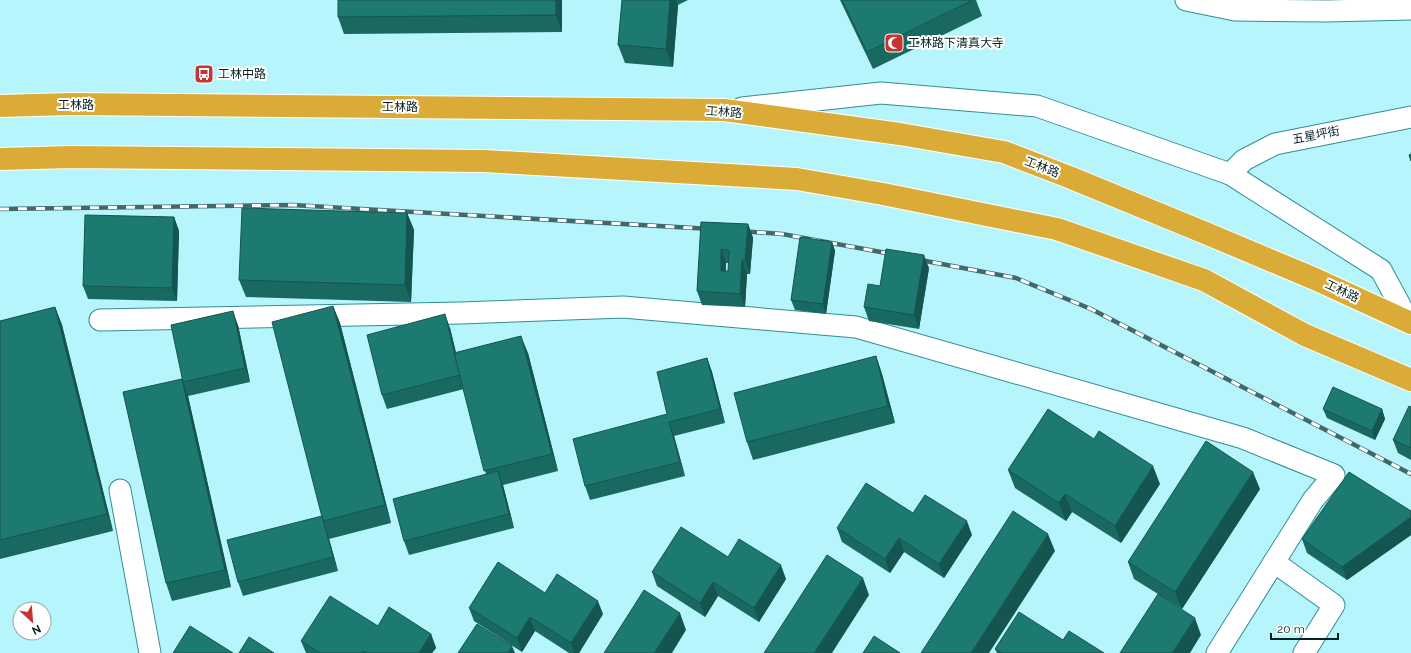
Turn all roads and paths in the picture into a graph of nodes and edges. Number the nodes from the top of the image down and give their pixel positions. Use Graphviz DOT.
graph roads {
  1 [pos="1186,0"];
  2 [pos="1235,5"];
  3 [pos="1411,9"];
  4 [pos="0,106"];
  5 [pos="724,110"];
  6 [pos="1411,117"];
  7 [pos="0,159"];
  8 [pos="1230,174"];
  9 [pos="100,320"];
  10 [pos="1410,322"];
  11 [pos="1411,380"];
  12 [pos="120,490"];
  13 [pos="1274,562"];
  14 [pos="150,653"];
  15 [pos="1217,653"];
  16 [pos="1304,653"];
  1 -- 2 [label="street"];
  2 -- 3 [label="street"];
  4 -- 5 [label="highway, 工林路"];
  5 -- 8 [label="street"];
  5 -- 10 [label="highway, 工林路"];
  6 -- 8 [label="street, 五星坪街"];
  7 -- 11 [label="highway"];
  8 -- 10 [label="street"];
  9 -- 13 [label="street"];
  12 -- 14 [label="street"];
  13 -- 15 [label="street"];
  13 -- 16 [label="street"];
}
